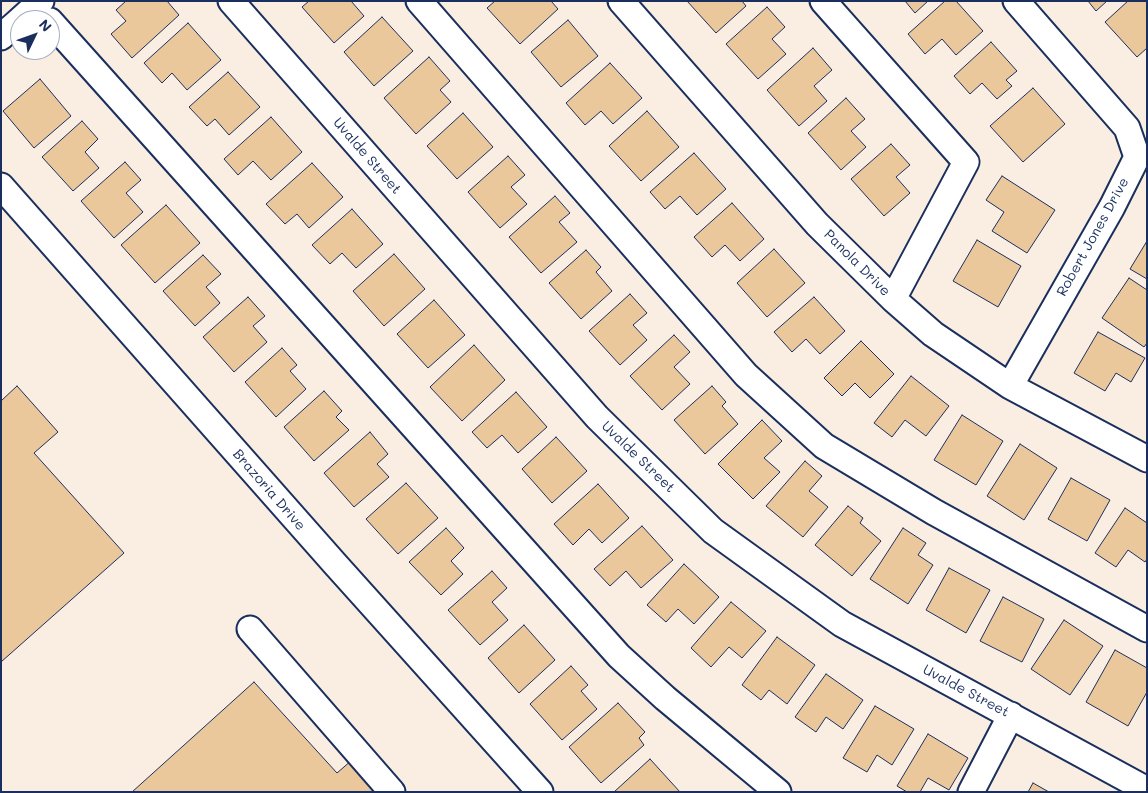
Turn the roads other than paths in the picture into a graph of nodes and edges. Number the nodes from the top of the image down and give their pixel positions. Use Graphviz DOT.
graph roads {
  1 [pos="231,1"];
  2 [pos="419,1"];
  3 [pos="622,1"];
  4 [pos="824,1"];
  5 [pos="1016,1"];
  6 [pos="60,41"];
  7 [pos="1,186"];
  8 [pos="893,299"];
  9 [pos="1010,386"];
  10 [pos="1147,458"];
  11 [pos="250,629"];
  12 [pos="1147,629"];
  13 [pos="1011,715"];
  14 [pos="1142,785"];
  15 [pos="392,792"];
  16 [pos="540,792"];
  17 [pos="778,792"];
  18 [pos="971,792"];
  1 -- 13 [label="street, Uvalde Street"];
  2 -- 12 [label="street"];
  3 -- 8 [label="street, Panola Drive"];
  4 -- 8 [label="street"];
  5 -- 9 [label="street, Robert Jones Drive"];
  6 -- 17 [label="street"];
  7 -- 16 [label="street, Brazoria Drive"];
  8 -- 9 [label="street, Panola Drive"];
  9 -- 10 [label="street, Panola Drive"];
  11 -- 15 [label="street"];
  13 -- 14 [label="street, Uvalde Street"];
  13 -- 18 [label="street"];
}
